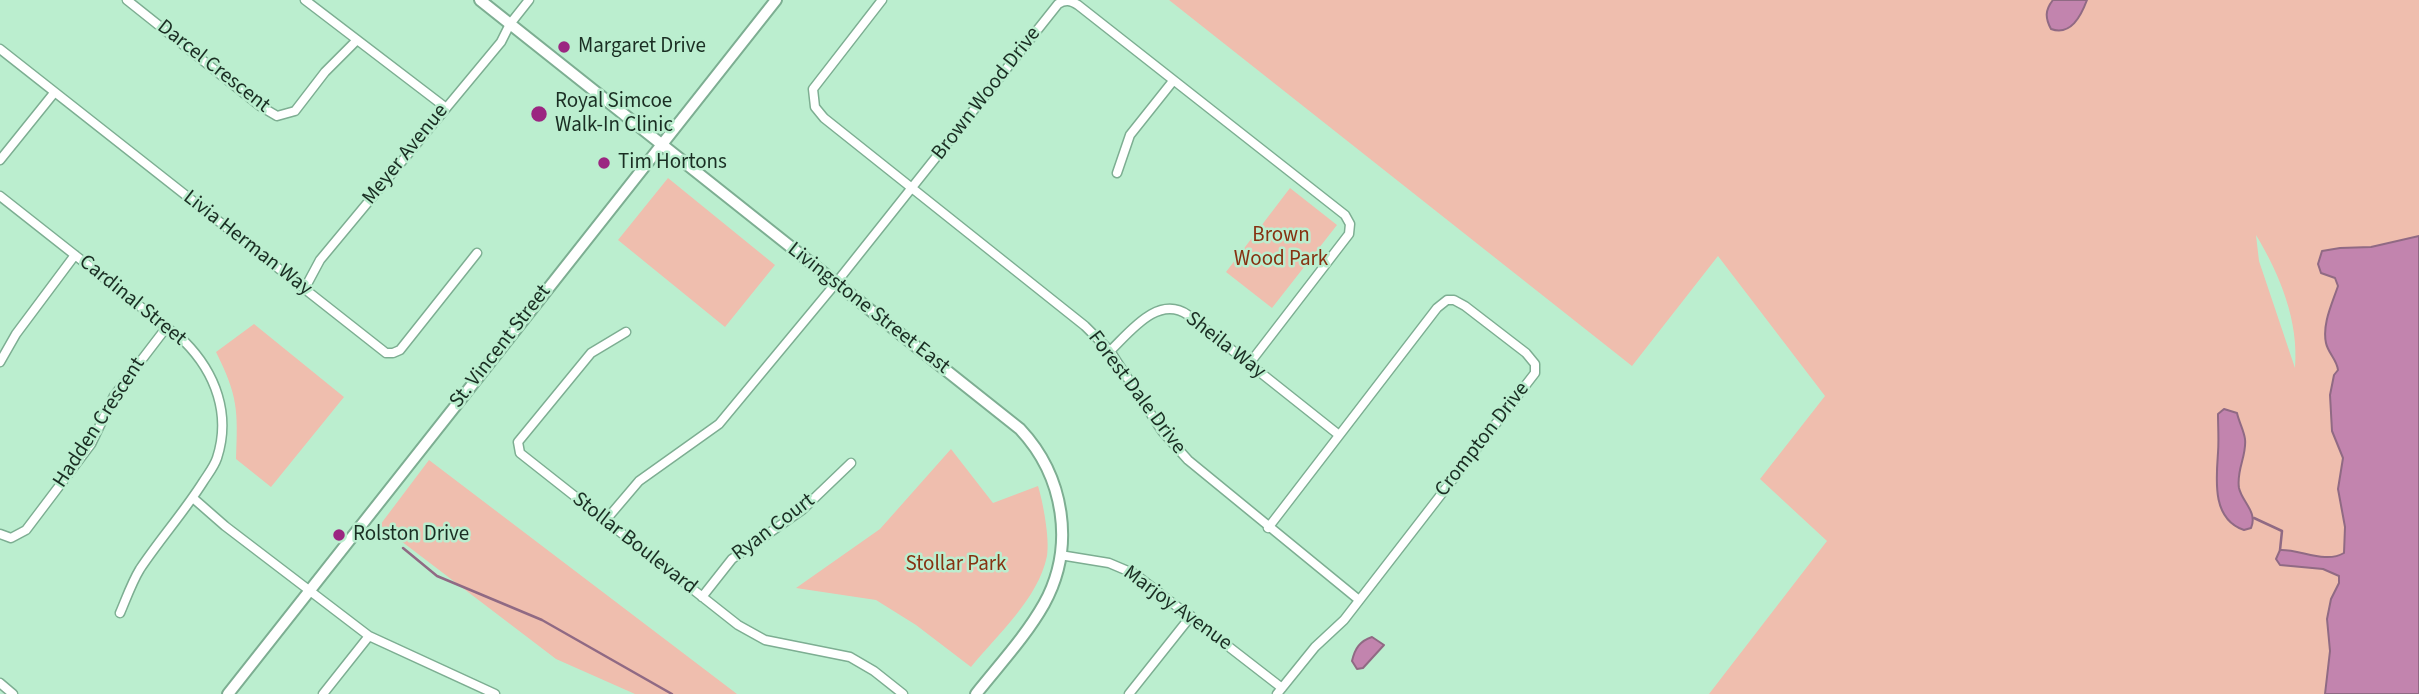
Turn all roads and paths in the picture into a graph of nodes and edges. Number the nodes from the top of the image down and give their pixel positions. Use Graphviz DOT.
graph roads {
  1 [pos="127,0"];
  2 [pos="305,0"];
  3 [pos="480,0"];
  4 [pos="529,0"];
  5 [pos="776,0"];
  6 [pos="882,0"];
  7 [pos="510,24"];
  8 [pos="356,41"];
  9 [pos="0,49"];
  10 [pos="1173,81"];
  11 [pos="54,93"];
  12 [pos="445,107"];
  13 [pos="660,145"];
  14 [pos="0,160"];
  15 [pos="1117,173"];
  16 [pos="913,187"];
  17 [pos="0,196"];
  18 [pos="477,253"];
  19 [pos="75,255"];
  20 [pos="836,283"];
  21 [pos="304,288"];
  22 [pos="166,328"];
  23 [pos="626,332"];
  24 [pos="1110,351"];
  25 [pos="0,362"];
  26 [pos="1249,364"];
  27 [pos="1339,435"];
  28 [pos="851,463"];
  29 [pos="193,498"];
  30 [pos="605,521"];
  31 [pos="1268,528"];
  32 [pos="0,534"];
  33 [pos="1060,555"];
  34 [pos="310,590"];
  35 [pos="702,597"];
  36 [pos="1359,600"];
  37 [pos="120,613"];
  38 [pos="1191,616"];
  39 [pos="369,636"];
  40 [pos="0,683"];
  41 [pos="1279,691"];
  42 [pos="13,694"];
  43 [pos="228,694"];
  44 [pos="323,694"];
  45 [pos="495,694"];
  46 [pos="903,694"];
  47 [pos="976,694"];
  48 [pos="1129,694"];
  1 -- 8 [label="street, Darcel Crescent"];
  2 -- 8 [label="street"];
  3 -- 7 [label="street, Livingstone Street East"];
  4 -- 7 [label="street"];
  5 -- 13 [label="street, St. Vincent Street"];
  6 -- 16 [label="street, Forest Dale Drive"];
  7 -- 12 [label="street, Meyer Avenue"];
  7 -- 13 [label="street, Livingstone Street East"];
  8 -- 12 [label="street"];
  9 -- 11 [label="street, Livia Herman Way"];
  10 -- 15 [label="street"];
  10 -- 16 [label="street, Brown Wood Drive"];
  10 -- 26 [label="street, Brown Wood Drive"];
  11 -- 14 [label="street"];
  11 -- 21 [label="street, Livia Herman Way"];
  12 -- 21 [label="street, Meyer Avenue"];
  13 -- 20 [label="street, Livingstone Street East"];
  13 -- 34 [label="street, St. Vincent Street"];
  16 -- 20 [label="street, Brown Wood Drive"];
  16 -- 24 [label="street, Forest Dale Drive"];
  17 -- 19 [label="street, Cardinal Street"];
  18 -- 21 [label="street, Livia Herman Way"];
  19 -- 22 [label="street, Cardinal Street"];
  19 -- 25 [label="street"];
  20 -- 30 [label="street, Brown Wood Drive"];
  20 -- 33 [label="street, Livingstone Street East"];
  22 -- 29 [label="street, Cardinal Street"];
  22 -- 32 [label="street, Hadden Crescent"];
  23 -- 30 [label="street, Stollar Boulevard"];
  24 -- 26 [label="street, Sheila Way"];
  24 -- 31 [label="street, Forest Dale Drive"];
  26 -- 27 [label="street, Sheila Way"];
  27 -- 31 [label="street, Crompton Drive"];
  27 -- 36 [label="street, Crompton Drive"];
  28 -- 35 [label="street, Ryan Court"];
  29 -- 34 [label="street"];
  29 -- 37 [label="street, Cardinal Street"];
  30 -- 35 [label="street, Stollar Boulevard"];
  31 -- 36 [label="street, Forest Dale Drive"];
  33 -- 38 [label="street, Marjoy Avenue"];
  33 -- 47 [label="street, Livingstone Street East"];
  34 -- 39 [label="street"];
  34 -- 43 [label="street, St. Vincent Street"];
  35 -- 46 [label="street, Stollar Boulevard"];
  36 -- 41 [label="street, Crompton Drive"];
  38 -- 41 [label="street, Marjoy Avenue"];
  38 -- 48 [label="street"];
  39 -- 44 [label="street"];
  39 -- 45 [label="street"];
  40 -- 42 [label="street"];
}
